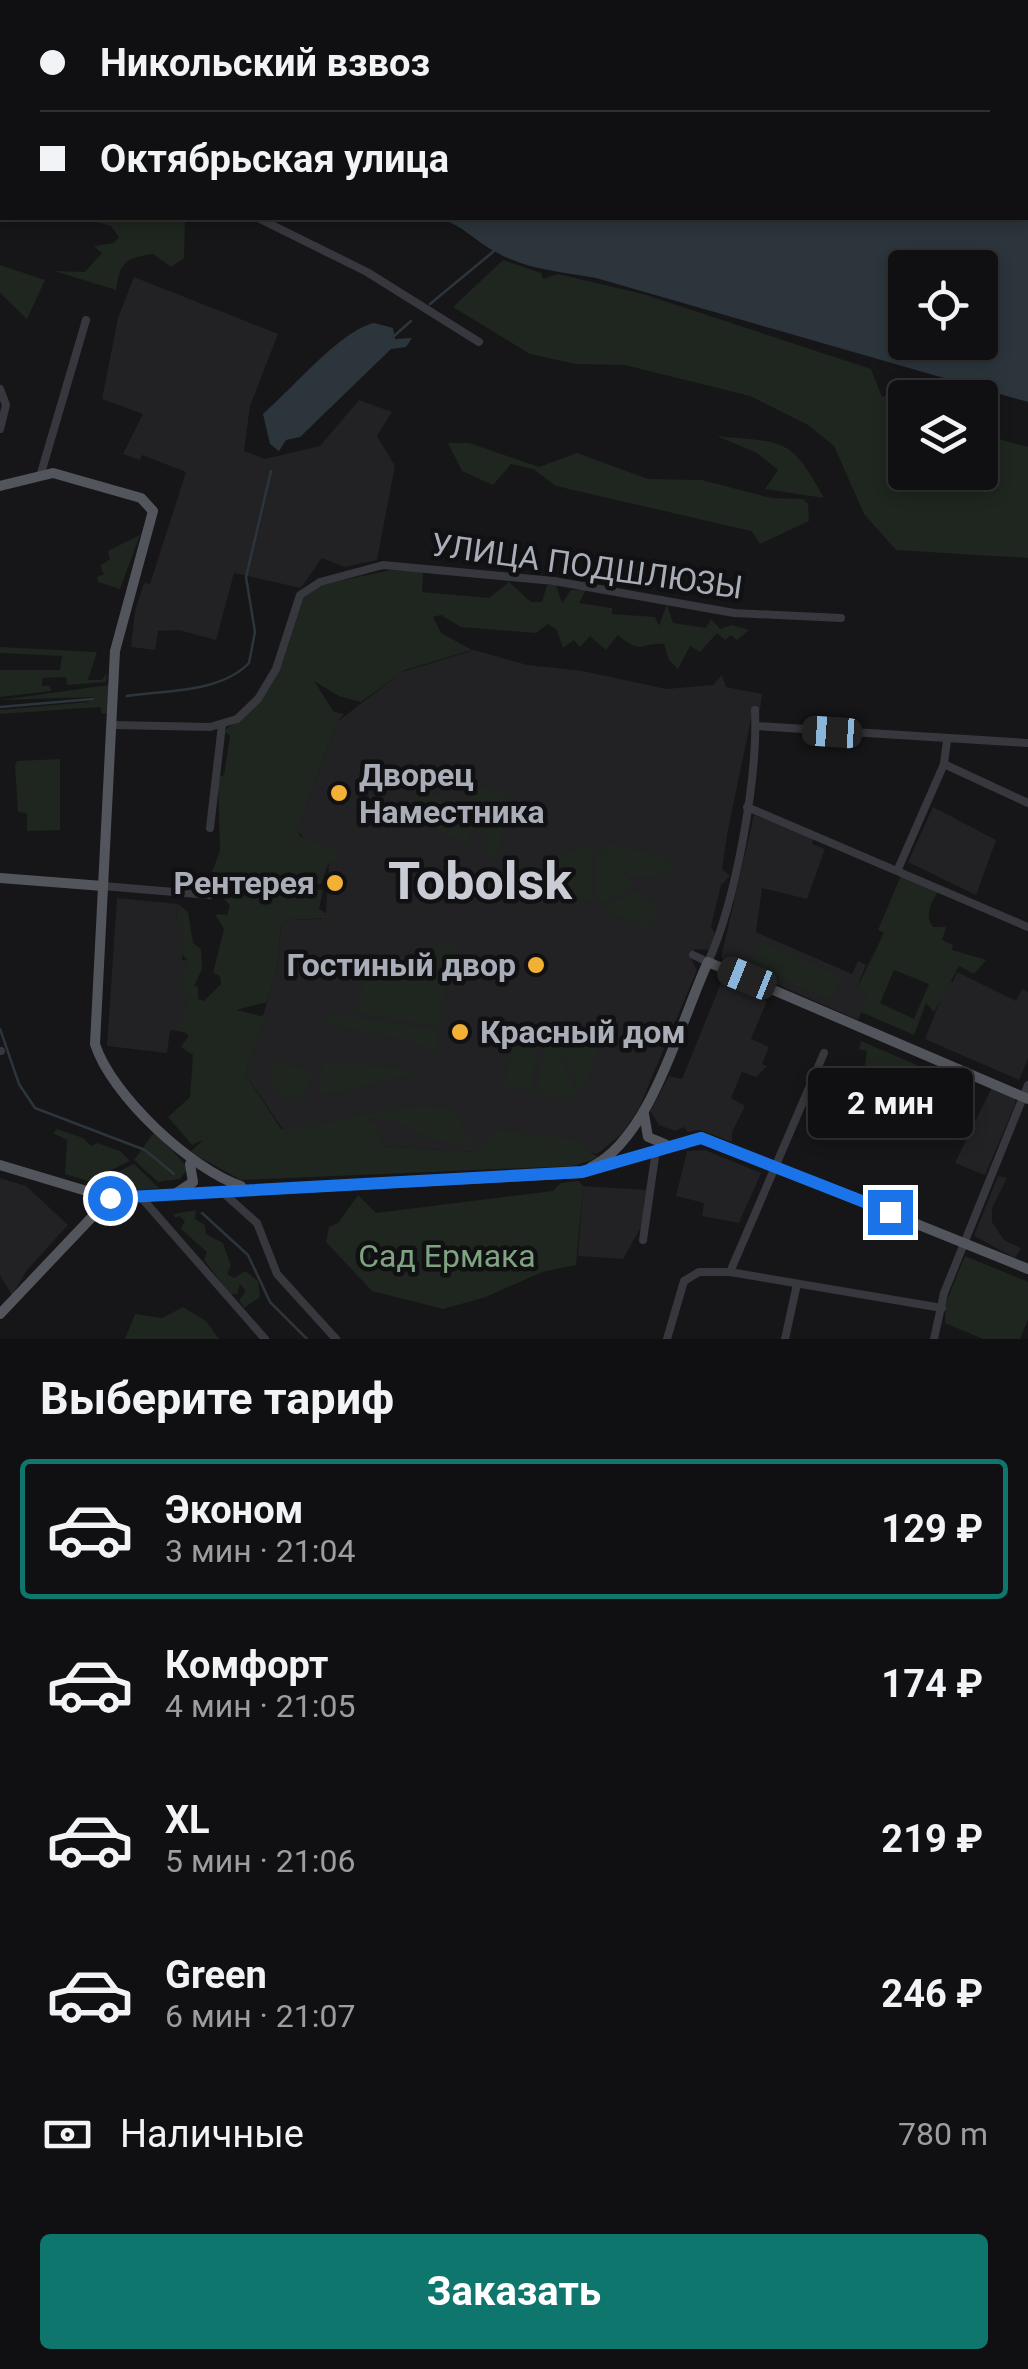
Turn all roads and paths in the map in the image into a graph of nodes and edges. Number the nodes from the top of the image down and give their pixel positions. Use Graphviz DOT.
graph roads {
  1 [pos="262,220"];
  2 [pos="86,320"];
  3 [pos="479,342"];
  4 [pos="1,390"];
  5 [pos="0,429"];
  6 [pos="41,473"];
  7 [pos="0,486"];
  8 [pos="841,618"];
  9 [pos="756,710"];
  10 [pos="113,720"];
  11 [pos="222,725"];
  12 [pos="756,726"];
  13 [pos="947,740"];
  14 [pos="1028,743"];
  15 [pos="944,764"];
  16 [pos="1028,803"];
  17 [pos="747,807"];
  18 [pos="210,828"];
  19 [pos="898,869"];
  20 [pos="0,878"];
  21 [pos="103,886"];
  22 [pos="210,895"];
  23 [pos="1028,927"];
  24 [pos="692,956"];
  25 [pos="708,962"];
  26 [pos="824,1053"];
  27 [pos="1026,1094"];
  28 [pos="646,1106"];
  29 [pos="676,1142"];
  30 [pos="656,1150"];
  31 [pos="187,1159"];
  32 [pos="774,1165"];
  33 [pos="0,1166"];
  34 [pos="561,1174"];
  35 [pos="250,1188"];
  36 [pos="220,1190"];
  37 [pos="172,1194"];
  38 [pos="140,1196"];
  39 [pos="110,1198"];
  40 [pos="643,1240"];
  41 [pos="964,1242"];
  42 [pos="1028,1269"];
  43 [pos="730,1272"];
  44 [pos="797,1284"];
  45 [pos="942,1308"];
  46 [pos="0,1314"];
  47 [pos="265,1339"];
  48 [pos="336,1339"];
  49 [pos="668,1339"];
  50 [pos="785,1339"];
  51 [pos="934,1339"];
  1 -- 3 [label="street"];
  2 -- 6 [label="street"];
  4 -- 5 [label="street"];
  6 -- 7 [label="main road"];
  6 -- 10 [label="main road"];
  8 -- 11 [label="street, УЛИЦА ПОДШЛЮЗЫ"];
  9 -- 12 [label="street"];
  10 -- 11 [label="street"];
  10 -- 21 [label="main road"];
  11 -- 18 [label="street"];
  12 -- 13 [label="street"];
  12 -- 17 [label="street"];
  13 -- 14 [label="street"];
  13 -- 15 [label="street"];
  15 -- 16 [label="street"];
  15 -- 19 [label="street"];
  17 -- 19 [label="street"];
  17 -- 25 [label="street"];
  19 -- 23 [label="street"];
  20 -- 21 [label="main road"];
  21 -- 22 [label="street"];
  21 -- 31 [label="main road"];
  24 -- 25 [label="street"];
  25 -- 27 [label="main road"];
  25 -- 28 [label="main road"];
  26 -- 32 [label="street"];
  27 -- 41 [label="street"];
  28 -- 29 [label="main road"];
  28 -- 34 [label="main road"];
  29 -- 30 [label="main road"];
  29 -- 32 [label="main road"];
  30 -- 34 [label="main road"];
  30 -- 40 [label="street"];
  31 -- 35 [label="main road"];
  31 -- 37 [label="main road"];
  32 -- 41 [label="main road"];
  32 -- 43 [label="street"];
  33 -- 39 [label="main road"];
  34 -- 35 [label="main road"];
  35 -- 36 [label="main road"];
  36 -- 37 [label="main road"];
  36 -- 48 [label="street"];
  37 -- 38 [label="main road"];
  38 -- 39 [label="main road"];
  38 -- 47 [label="street"];
  39 -- 46 [label="main road"];
  41 -- 42 [label="main road"];
  41 -- 45 [label="street"];
  43 -- 44 [label="street"];
  43 -- 49 [label="street"];
  44 -- 45 [label="street"];
  44 -- 50 [label="street"];
  45 -- 51 [label="street"];
}
